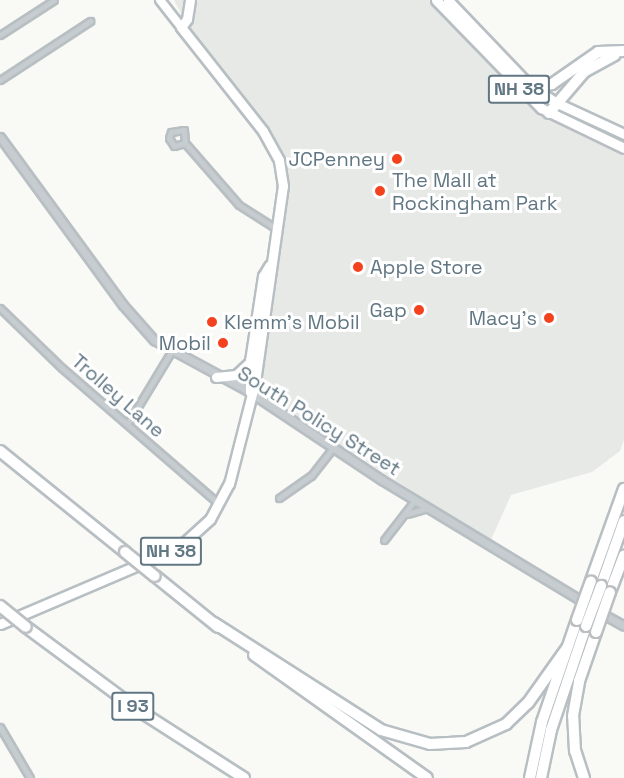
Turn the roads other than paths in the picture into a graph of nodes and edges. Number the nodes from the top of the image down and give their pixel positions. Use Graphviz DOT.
graph roads {
  1 [pos="54,0"];
  2 [pos="160,0"];
  3 [pos="190,0"];
  4 [pos="436,0"];
  5 [pos="448,0"];
  6 [pos="90,21"];
  7 [pos="181,27"];
  8 [pos="0,35"];
  9 [pos="624,52"];
  10 [pos="0,80"];
  11 [pos="529,85"];
  12 [pos="557,103"];
  13 [pos="549,113"];
  14 [pos="624,134"];
  15 [pos="0,137"];
  16 [pos="185,143"];
  17 [pos="624,148"];
  18 [pos="277,229"];
  19 [pos="270,265"];
  20 [pos="0,308"];
  21 [pos="171,352"];
  22 [pos="250,361"];
  23 [pos="216,377"];
  24 [pos="250,393"];
  25 [pos="128,423"];
  26 [pos="333,448"];
  27 [pos="0,451"];
  28 [pos="624,489"];
  29 [pos="279,498"];
  30 [pos="415,500"];
  31 [pos="220,504"];
  32 [pos="428,508"];
  33 [pos="405,514"];
  34 [pos="624,521"];
  35 [pos="384,540"];
  36 [pos="624,555"];
  37 [pos="601,586"];
  38 [pos="0,606"];
  39 [pos="214,623"];
  40 [pos="0,624"];
  41 [pos="586,626"];
  42 [pos="624,626"];
  43 [pos="567,648"];
  44 [pos="0,727"];
  45 [pos="30,778"];
  46 [pos="244,778"];
  47 [pos="428,778"];
  48 [pos="530,778"];
  49 [pos="541,778"];
  50 [pos="584,778"];
  1 -- 8 [label="street"];
  2 -- 7 [label="main road"];
  3 -- 7 [label="main road"];
  4 -- 13 [label="main road, NH 38"];
  5 -- 11 [label="main road, NH 38"];
  6 -- 10 [label="street"];
  7 -- 18 [label="main road, NH 38"];
  9 -- 11 [label="highway"];
  9 -- 12 [label="highway"];
  11 -- 12 [label="main road, NH 38"];
  12 -- 13 [label="highway"];
  12 -- 14 [label="main road, NH 38"];
  13 -- 17 [label="main road, NH 38"];
  15 -- 21 [label="street, South Policy Street"];
  16 -- 18 [label="street"];
  18 -- 19 [label="main road, NH 38"];
  19 -- 22 [label="main road, NH 38"];
  19 -- 24 [label="main road, NH 38"];
  20 -- 25 [label="street, Trolley Lane"];
  21 -- 23 [label="street, South Policy Street"];
  21 -- 25 [label="street"];
  22 -- 23 [label="main road"];
  22 -- 24 [label="main road, NH 38"];
  23 -- 24 [label="street, South Policy Street"];
  24 -- 26 [label="street, South Policy Street"];
  24 -- 31 [label="main road, NH 38"];
  25 -- 31 [label="street, Trolley Lane"];
  26 -- 29 [label="street"];
  26 -- 30 [label="street, South Policy Street"];
  27 -- 39 [label="highway, bridge"];
  28 -- 37 [label="highway"];
  30 -- 32 [label="street, South Policy Street"];
  30 -- 33 [label="street"];
  31 -- 40 [label="main road, NH 38"];
  32 -- 33 [label="street"];
  32 -- 42 [label="street, South Policy Street"];
  33 -- 35 [label="street"];
  34 -- 37 [label="highway"];
  36 -- 37 [label="highway"];
  37 -- 41 [label="highway, bridge"];
  37 -- 41 [label="highway, bridge"];
  38 -- 46 [label="highway, I 93, bridge"];
  39 -- 43 [label="highway"];
  39 -- 47 [label="highway"];
  41 -- 43 [label="highway"];
  41 -- 49 [label="highway"];
  41 -- 50 [label="highway"];
  43 -- 48 [label="highway"];
  44 -- 45 [label="street"];
}
